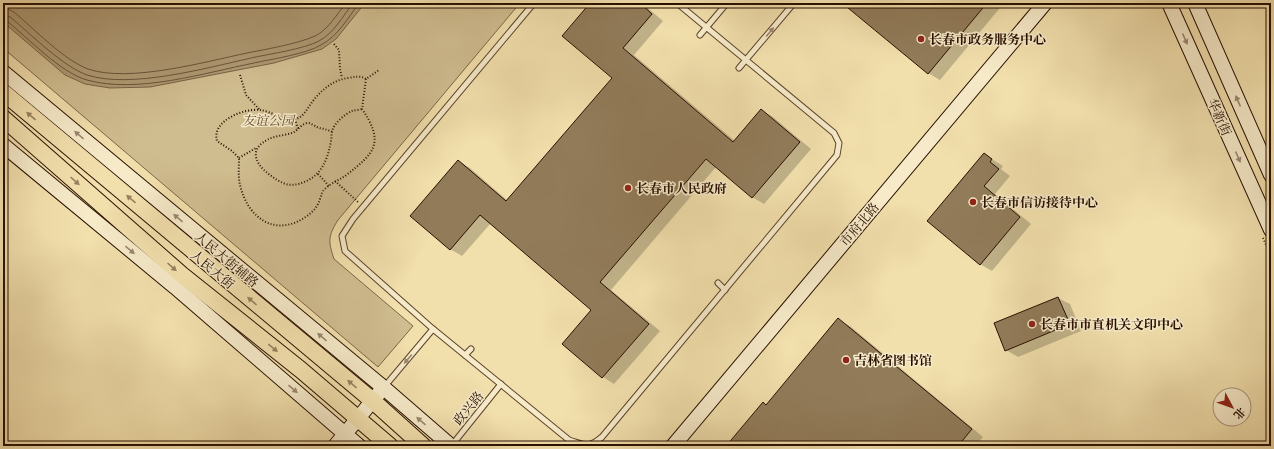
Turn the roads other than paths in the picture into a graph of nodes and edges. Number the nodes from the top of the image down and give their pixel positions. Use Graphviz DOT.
graph roads {
  1 [pos="534,3"];
  2 [pos="677,3"];
  3 [pos="727,3"];
  4 [pos="794,3"];
  5 [pos="1045,3"];
  6 [pos="1169,3"];
  7 [pos="1195,3"];
  8 [pos="706,26"];
  9 [pos="700,35"];
  10 [pos="746,60"];
  11 [pos="739,68"];
  12 [pos="3,72"];
  13 [pos="3,92"];
  14 [pos="3,118"];
  15 [pos="3,144"];
  16 [pos="1271,175"];
  17 [pos="1267,233"];
  18 [pos="718,283"];
  19 [pos="725,290"];
  20 [pos="433,329"];
  21 [pos="471,348"];
  22 [pos="465,355"];
  23 [pos="501,384"];
  24 [pos="384,388"];
  25 [pos="373,401"];
  26 [pos="358,419"];
  27 [pos="345,434"];
  28 [pos="335,446"];
  29 [pos="359,446"];
  30 [pos="390,446"];
  31 [pos="423,446"];
  32 [pos="451,446"];
  33 [pos="673,446"];
  1 -- 20 [label="lane"];
  2 -- 8 [label="lane"];
  3 -- 8 [label="lane"];
  10 -- 4 [label="lane, one-way"];
  5 -- 33 [label="main road, 市府北路"];
  6 -- 17 [label="main road, 华新街, one-way"];
  16 -- 7 [label="main road, 华新街, one-way"];
  8 -- 9 [label="lane"];
  8 -- 10 [label="lane"];
  10 -- 11 [label="lane"];
  10 -- 19 [label="lane"];
  24 -- 12 [label="main road, 人民大街辅路, one-way"];
  25 -- 13 [label="main road, 人民大街, one-way"];
  14 -- 26 [label="main road, 人民大街, one-way"];
  15 -- 27 [label="main road, one-way"];
  18 -- 19 [label="lane"];
  19 -- 23 [label="lane"];
  20 -- 22 [label="lane"];
  20 -- 24 [label="lane, one-way"];
  21 -- 22 [label="lane"];
  22 -- 23 [label="lane"];
  23 -- 32 [label="lane, 政兴路"];
  24 -- 25 [label="main road"];
  32 -- 24 [label="main road, 人民大街辅路, one-way"];
  25 -- 26 [label="main road"];
  25 -- 31 [label="main road, 人民大街"];
  26 -- 27 [label="main road"];
  26 -- 30 [label="main road, 人民大街"];
  27 -- 28 [label="main road"];
  27 -- 29 [label="main road"];
}
